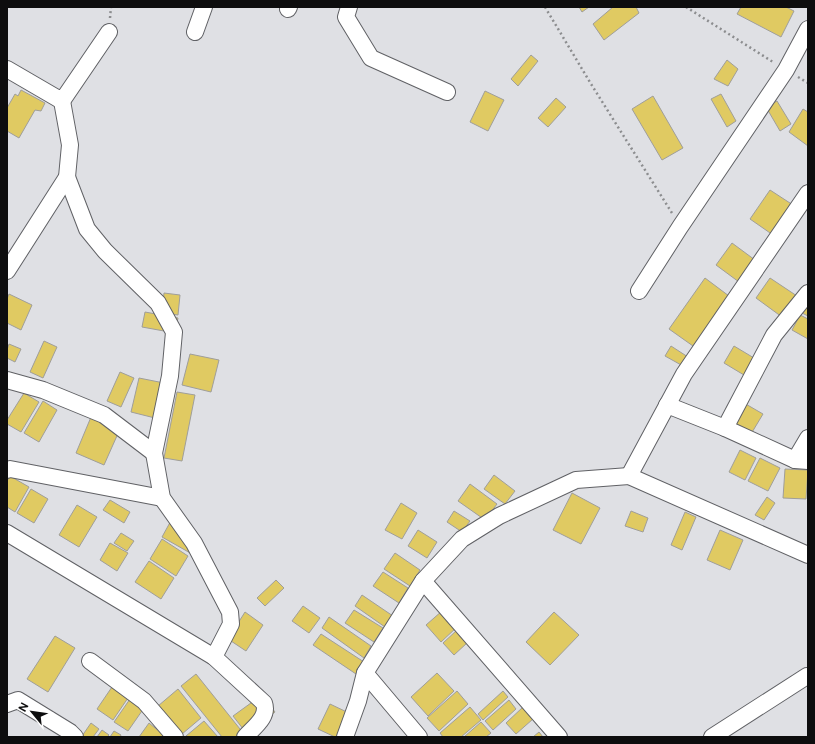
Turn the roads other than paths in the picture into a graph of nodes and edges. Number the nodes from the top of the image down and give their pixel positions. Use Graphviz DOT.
graph roads {
  1 [pos="204,7"];
  2 [pos="348,7"];
  3 [pos="808,29"];
  4 [pos="110,32"];
  5 [pos="195,32"];
  6 [pos="7,69"];
  7 [pos="447,92"];
  8 [pos="62,101"];
  9 [pos="67,177"];
  10 [pos="808,192"];
  11 [pos="7,271"];
  12 [pos="639,291"];
  13 [pos="808,293"];
  14 [pos="7,380"];
  15 [pos="667,405"];
  16 [pos="725,428"];
  17 [pos="808,438"];
  18 [pos="154,453"];
  19 [pos="802,460"];
  20 [pos="7,470"];
  21 [pos="629,476"];
  22 [pos="162,498"];
  23 [pos="7,533"];
  24 [pos="808,555"];
  25 [pos="423,581"];
  26 [pos="214,657"];
  27 [pos="90,661"];
  28 [pos="365,673"];
  29 [pos="807,676"];
  30 [pos="7,704"];
  31 [pos="70,735"];
  32 [pos="175,737"];
  33 [pos="245,737"];
  34 [pos="345,737"];
  35 [pos="419,737"];
  36 [pos="558,737"];
  37 [pos="712,737"];
  1 -- 5 [label="street"];
  2 -- 7 [label="street"];
  3 -- 12 [label="street"];
  4 -- 8 [label="street"];
  6 -- 8 [label="street"];
  8 -- 9 [label="street"];
  9 -- 11 [label="street"];
  9 -- 18 [label="street"];
  10 -- 15 [label="street"];
  13 -- 16 [label="street"];
  14 -- 18 [label="street"];
  15 -- 16 [label="street"];
  15 -- 21 [label="street"];
  16 -- 19 [label="street"];
  17 -- 19 [label="street"];
  18 -- 22 [label="street"];
  20 -- 22 [label="street"];
  21 -- 24 [label="street"];
  21 -- 25 [label="street"];
  22 -- 26 [label="street"];
  23 -- 26 [label="street"];
  25 -- 28 [label="street"];
  25 -- 36 [label="street"];
  26 -- 33 [label="street"];
  27 -- 32 [label="street"];
  28 -- 34 [label="street"];
  28 -- 35 [label="street"];
  29 -- 37 [label="street"];
  30 -- 31 [label="street"];
}
